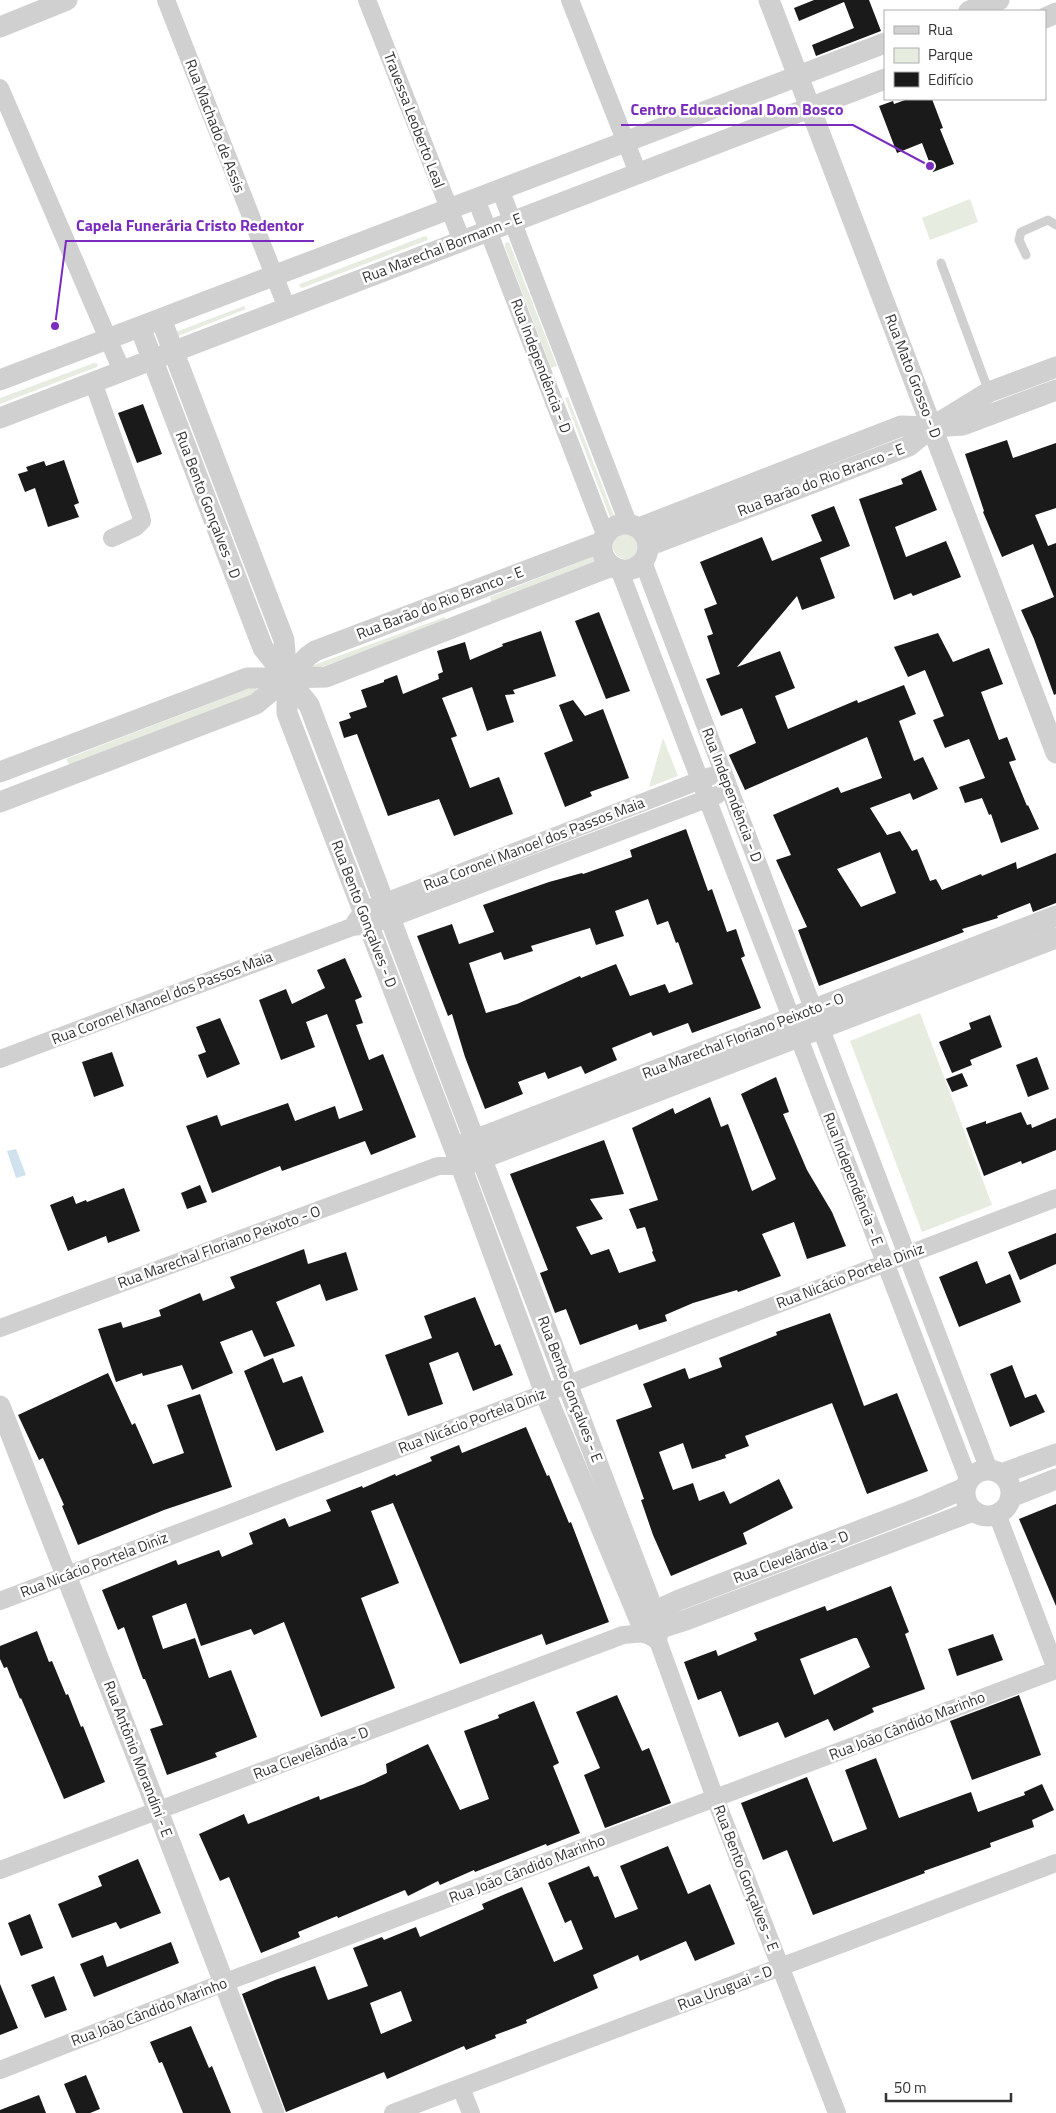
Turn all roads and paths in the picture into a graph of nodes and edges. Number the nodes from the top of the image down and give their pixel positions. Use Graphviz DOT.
graph roads {
  1 [pos="67,0"];
  2 [pos="166,0"];
  3 [pos="367,0"];
  4 [pos="570,0"];
  5 [pos="769,0"];
  6 [pos="999,0"];
  7 [pos="972,10"];
  8 [pos="0,27"];
  9 [pos="884,43"];
  10 [pos="798,76"];
  11 [pos="884,79"];
  12 [pos="0,88"];
  13 [pos="810,107"];
  14 [pos="625,142"];
  15 [pos="638,173"];
  16 [pos="500,189"];
  17 [pos="476,199"];
  18 [pos="449,209"];
  19 [pos="512,221"];
  20 [pos="1056,225"];
  21 [pos="489,230"];
  22 [pos="462,241"];
  23 [pos="1026,255"];
  24 [pos="942,263"];
  25 [pos="274,276"];
  26 [pos="287,308"];
  27 [pos="161,319"];
  28 [pos="140,327"];
  29 [pos="109,339"];
  30 [pos="174,351"];
  31 [pos="153,359"];
  32 [pos="1056,367"];
  33 [pos="122,371"];
  34 [pos="570,373"];
  35 [pos="0,380"];
  36 [pos="93,382"];
  37 [pos="547,383"];
  38 [pos="1056,390"];
  39 [pos="989,392"];
  40 [pos="0,418"];
  41 [pos="932,427"];
  42 [pos="770,476"];
  43 [pos="778,496"];
  44 [pos="234,509"];
  45 [pos="213,517"];
  46 [pos="112,538"];
  47 [pos="604,538"];
  48 [pos="640,540"];
  49 [pos="615,568"];
  50 [pos="465,594"];
  51 [pos="474,620"];
  52 [pos="677,652"];
  53 [pos="654,661"];
  54 [pos="287,678"];
  55 [pos="1056,753"];
  56 [pos="10,768"];
  57 [pos="723,772"];
  58 [pos="700,780"];
  59 [pos="730,790"];
  60 [pos="30,791"];
  61 [pos="707,798"];
  62 [pos="0,802"];
  63 [pos="350,810"];
  64 [pos="328,820"];
  65 [pos="546,839"];
  66 [pos="554,856"];
  67 [pos="759,866"];
  68 [pos="737,875"];
  69 [pos="388,910"];
  70 [pos="1056,916"];
  71 [pos="361,921"];
  72 [pos="1056,938"];
  73 [pos="422,1000"];
  74 [pos="400,1008"];
  75 [pos="818,1019"];
  76 [pos="795,1027"];
  77 [pos="0,1059"];
  78 [pos="633,1078"];
  79 [pos="640,1098"];
  80 [pos="474,1139"];
  81 [pos="458,1157"];
  82 [pos="482,1159"];
  83 [pos="1056,1198"];
  84 [pos="907,1255"];
  85 [pos="885,1263"];
  86 [pos="0,1328"];
  87 [pos="942,1346"];
  88 [pos="920,1354"];
  89 [pos="568,1384"];
  90 [pos="546,1393"];
  91 [pos="0,1406"];
  92 [pos="1056,1454"];
  93 [pos="995,1472"];
  94 [pos="1056,1479"];
  95 [pos="967,1484"];
  96 [pos="1011,1496"];
  97 [pos="973,1511"];
  98 [pos="997,1514"];
  99 [pos="65,1576"];
  100 [pos="0,1601"];
  101 [pos="651,1626"];
  102 [pos="1056,1670"];
  103 [pos="715,1798"];
  104 [pos="158,1811"];
  105 [pos="1056,1863"];
  106 [pos="0,1870"];
  107 [pos="780,1967"];
  108 [pos="223,1983"];
  109 [pos="0,2070"];
  110 [pos="461,2088"];
  111 [pos="274,2113"];
  112 [pos="393,2113"];
  113 [pos="471,2113"];
  114 [pos="837,2113"];
  1 -- 8 [label="street"];
  2 -- 25 [label="street, Rua Machado de Assis"];
  3 -- 18 [label="street, Travessa Leoberto Leal"];
  4 -- 14 [label="street"];
  5 -- 10 [label="street, Rua Mato Grosso - D"];
  6 -- 7 [label="street"];
  9 -- 10 [label="street"];
  10 -- 13 [label="street, Rua Mato Grosso - D"];
  10 -- 14 [label="street"];
  11 -- 13 [label="street, Rua Marechal Bormann - E"];
  12 -- 29 [label="street"];
  13 -- 15 [label="street, Rua Marechal Bormann - E"];
  13 -- 41 [label="street, Rua Mato Grosso - D"];
  14 -- 15 [label="street"];
  14 -- 16 [label="street"];
  15 -- 19 [label="street, Rua Marechal Bormann - E"];
  16 -- 17 [label="street"];
  16 -- 19 [label="street, Rua Independência - D"];
  17 -- 18 [label="street"];
  17 -- 21 [label="street, Rua Independência - D"];
  18 -- 22 [label="street, Travessa Leoberto Leal"];
  18 -- 25 [label="street"];
  19 -- 21 [label="street, Rua Marechal Bormann - E"];
  19 -- 34 [label="street, Rua Independência - D"];
  20 -- 23 [label="lane"];
  21 -- 22 [label="street, Rua Marechal Bormann - E"];
  21 -- 37 [label="street, Rua Independência - D"];
  22 -- 26 [label="street, Rua Marechal Bormann - E"];
  24 -- 39 [label="lane"];
  25 -- 26 [label="street, Rua Machado de Assis"];
  25 -- 27 [label="street"];
  26 -- 30 [label="street, Rua Marechal Bormann - E"];
  27 -- 28 [label="street"];
  27 -- 30 [label="street, Rua Bento Gonçalves - D"];
  28 -- 29 [label="street"];
  28 -- 31 [label="street, Rua Bento Gonçalves - D"];
  29 -- 33 [label="street"];
  29 -- 35 [label="street"];
  30 -- 31 [label="street, Rua Marechal Bormann - E"];
  30 -- 44 [label="street, Rua Bento Gonçalves - D"];
  31 -- 33 [label="street, Rua Marechal Bormann - E"];
  31 -- 45 [label="street, Rua Bento Gonçalves - D"];
  32 -- 39 [label="street, Rua Barão do Rio Branco - E"];
  33 -- 36 [label="street, Rua Marechal Bormann - E"];
  34 -- 37 [label="street"];
  34 -- 48 [label="street, Rua Independência - D"];
  36 -- 40 [label="street, Rua Marechal Bormann - E"];
  36 -- 46 [label="street"];
  37 -- 47 [label="street, Rua Independência - D"];
  38 -- 41 [label="street, Rua Barão do Rio Branco - E"];
  39 -- 41 [label="street, Rua Barão do Rio Branco - E"];
  41 -- 42 [label="street, Rua Barão do Rio Branco - E"];
  41 -- 43 [label="street, Rua Barão do Rio Branco - E"];
  41 -- 55 [label="street, Rua Mato Grosso - D"];
  42 -- 43 [label="street"];
  42 -- 48 [label="street, Rua Barão do Rio Branco - E"];
  43 -- 48 [label="street, Rua Barão do Rio Branco - E"];
  44 -- 45 [label="street"];
  44 -- 54 [label="street, Rua Bento Gonçalves - D"];
  45 -- 54 [label="street, Rua Bento Gonçalves - D"];
  47 -- 48 [label="street"];
  47 -- 49 [label="street"];
  47 -- 50 [label="street, Rua Barão do Rio Branco - E"];
  48 -- 49 [label="street"];
  48 -- 52 [label="street, Rua Independência - D"];
  49 -- 51 [label="street, Rua Barão do Rio Branco - E"];
  49 -- 53 [label="street, Rua Independência - D"];
  50 -- 51 [label="street"];
  50 -- 54 [label="street, Rua Barão do Rio Branco - E"];
  51 -- 54 [label="street, Rua Barão do Rio Branco - E"];
  52 -- 53 [label="street"];
  52 -- 57 [label="street, Rua Independência - D"];
  53 -- 58 [label="street, Rua Independência - D"];
  54 -- 56 [label="street, Rua Barão do Rio Branco - E"];
  54 -- 60 [label="street, Rua Barão do Rio Branco - E"];
  54 -- 63 [label="street, Rua Bento Gonçalves - D"];
  54 -- 64 [label="street, Rua Bento Gonçalves - D"];
  56 -- 60 [label="street"];
  57 -- 58 [label="street, Rua Coronel Manoel dos Passos Maia"];
  57 -- 59 [label="street, Rua Independência - D"];
  58 -- 61 [label="street, Rua Independência - D"];
  58 -- 65 [label="street, Rua Coronel Manoel dos Passos Maia"];
  59 -- 61 [label="street, Rua Coronel Manoel dos Passos Maia"];
  59 -- 67 [label="street, Rua Independência - D"];
  60 -- 62 [label="street, Rua Barão do Rio Branco - E"];
  61 -- 66 [label="street, Rua Coronel Manoel dos Passos Maia"];
  61 -- 68 [label="street, Rua Independência - D"];
  63 -- 64 [label="street"];
  63 -- 69 [label="street, Rua Bento Gonçalves - D"];
  64 -- 71 [label="street, Rua Bento Gonçalves - D"];
  65 -- 66 [label="street"];
  65 -- 69 [label="street, Rua Coronel Manoel dos Passos Maia"];
  66 -- 69 [label="street, Rua Coronel Manoel dos Passos Maia"];
  67 -- 68 [label="street"];
  67 -- 75 [label="street, Rua Independência - D"];
  68 -- 76 [label="street, Rua Independência - D"];
  69 -- 71 [label="street, Rua Coronel Manoel dos Passos Maia"];
  69 -- 73 [label="street, Rua Bento Gonçalves - D"];
  70 -- 75 [label="street, Rua Marechal Floriano Peixoto - O"];
  71 -- 74 [label="street, Rua Bento Gonçalves - D"];
  71 -- 77 [label="street, Rua Coronel Manoel dos Passos Maia"];
  72 -- 75 [label="street, Rua Marechal Floriano Peixoto - O"];
  73 -- 74 [label="street"];
  73 -- 80 [label="street, Rua Bento Gonçalves - D"];
  74 -- 81 [label="street, Rua Bento Gonçalves - D"];
  75 -- 76 [label="street, Rua Marechal Floriano Peixoto - O"];
  75 -- 84 [label="street, Rua Independência - E"];
  76 -- 78 [label="street, Rua Marechal Floriano Peixoto - O"];
  76 -- 79 [label="street, Rua Marechal Floriano Peixoto - O"];
  76 -- 85 [label="street, Rua Independência - E"];
  78 -- 79 [label="street"];
  78 -- 80 [label="street, Rua Marechal Floriano Peixoto - O"];
  79 -- 82 [label="street, Rua Marechal Floriano Peixoto - O"];
  80 -- 81 [label="street, Rua Marechal Floriano Peixoto - O"];
  80 -- 82 [label="street, Rua Bento Gonçalves - E"];
  81 -- 82 [label="street, Rua Marechal Floriano Peixoto - O"];
  81 -- 86 [label="street, Rua Marechal Floriano Peixoto - O"];
  81 -- 90 [label="street, Rua Bento Gonçalves - E"];
  82 -- 89 [label="street, Rua Bento Gonçalves - E"];
  83 -- 84 [label="street, Rua Nicácio Portela Diniz"];
  84 -- 85 [label="street, Rua Nicácio Portela Diniz"];
  84 -- 87 [label="street, Rua Independência - E"];
  85 -- 88 [label="street, Rua Independência - E"];
  85 -- 89 [label="street, Rua Nicácio Portela Diniz"];
  87 -- 88 [label="street"];
  87 -- 93 [label="street, Rua Independência - E"];
  88 -- 95 [label="street, Rua Independência - E"];
  89 -- 90 [label="street, Rua Nicácio Portela Diniz"];
  89 -- 101 [label="street, Rua Bento Gonçalves - E"];
  90 -- 99 [label="street, Rua Nicácio Portela Diniz"];
  90 -- 101 [label="street, Rua Bento Gonçalves - E"];
  91 -- 99 [label="street, Rua Antônio Morandini - E"];
  92 -- 93 [label="street"];
  93 -- 95 [label="street"];
  93 -- 96 [label="street"];
  94 -- 96 [label="street"];
  95 -- 97 [label="street"];
  95 -- 101 [label="street, Rua Clevelândia - D"];
  96 -- 98 [label="street"];
  97 -- 98 [label="street"];
  97 -- 101 [label="street, Rua Clevelândia - D"];
  98 -- 102 [label="street"];
  99 -- 100 [label="street, Rua Nicácio Portela Diniz"];
  99 -- 104 [label="street, Rua Antônio Morandini - E"];
  101 -- 103 [label="street, Rua Bento Gonçalves - E"];
  101 -- 104 [label="street, Rua Clevelândia - D"];
  102 -- 103 [label="street, Rua João Cândido Marinho"];
  103 -- 107 [label="street, Rua Bento Gonçalves - E"];
  103 -- 108 [label="street, Rua João Cândido Marinho"];
  104 -- 106 [label="street, Rua Clevelândia - D"];
  104 -- 108 [label="street, Rua Antônio Morandini - E"];
  105 -- 107 [label="street, Rua Uruguai - D"];
  107 -- 110 [label="street, Rua Uruguai - D"];
  107 -- 114 [label="street, Rua Bento Gonçalves - E"];
  108 -- 109 [label="street, Rua João Cândido Marinho"];
  108 -- 111 [label="street, Rua Antônio Morandini - E"];
  110 -- 112 [label="street, Rua Uruguai - D"];
  110 -- 113 [label="street"];
}
